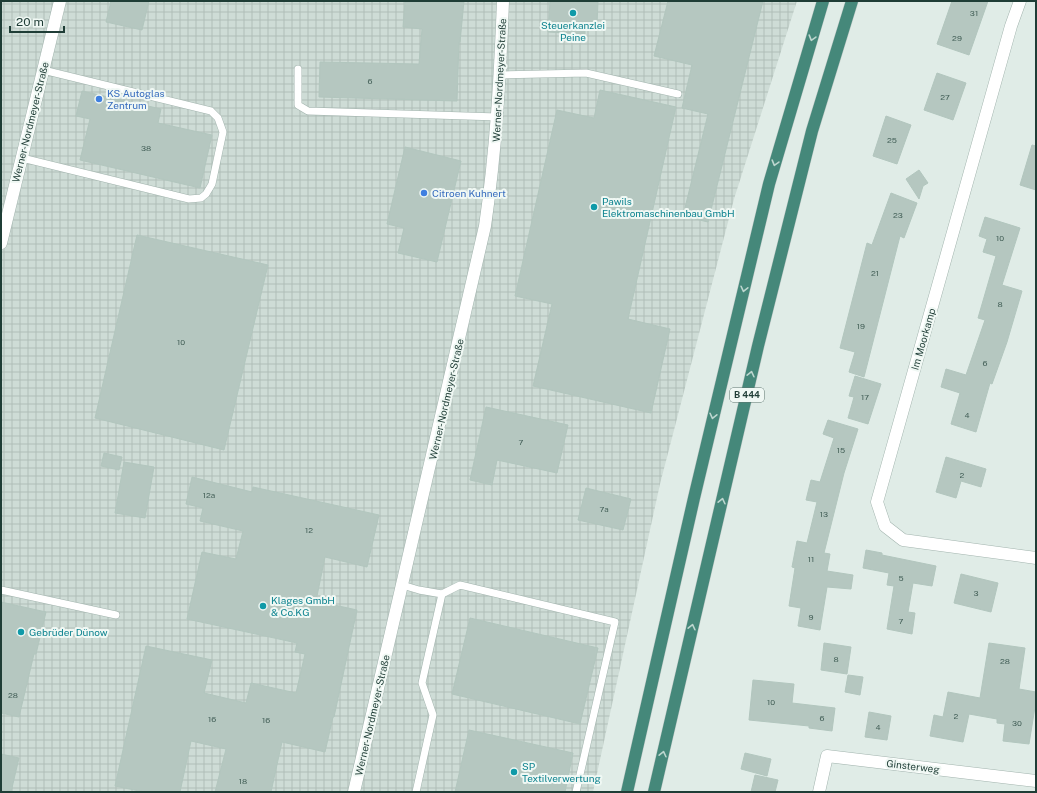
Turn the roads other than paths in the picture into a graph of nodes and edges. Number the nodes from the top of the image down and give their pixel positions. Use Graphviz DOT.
graph roads {
  1 [pos="60,1"];
  2 [pos="503,1"];
  3 [pos="852,1"];
  4 [pos="1020,1"];
  5 [pos="822,3"];
  6 [pos="298,69"];
  7 [pos="43,70"];
  8 [pos="500,75"];
  9 [pos="678,94"];
  10 [pos="498,117"];
  11 [pos="22,158"];
  12 [pos="1,243"];
  13 [pos="1036,558"];
  14 [pos="402,585"];
  15 [pos="1,590"];
  16 [pos="442,594"];
  17 [pos="116,615"];
  18 [pos="1036,781"];
  19 [pos="354,792"];
  20 [pos="416,792"];
  21 [pos="576,792"];
  22 [pos="627,792"];
  23 [pos="654,792"];
  24 [pos="819,792"];
  1 -- 7 [label="street, Werner-Nordmeyer-Straße"];
  2 -- 8 [label="street, Werner-Nordmeyer-Straße"];
  23 -- 3 [label="highway, B 444, one-way"];
  4 -- 13 [label="street, Im Moorkamp"];
  5 -- 22 [label="highway, B 444, one-way"];
  6 -- 10 [label="lane"];
  7 -- 11 [label="street, Werner-Nordmeyer-Straße"];
  7 -- 11 [label="lane"];
  8 -- 9 [label="lane"];
  8 -- 10 [label="street, Werner-Nordmeyer-Straße"];
  10 -- 14 [label="street, Werner-Nordmeyer-Straße"];
  11 -- 12 [label="street, Werner-Nordmeyer-Straße"];
  14 -- 16 [label="lane"];
  14 -- 19 [label="street, Werner-Nordmeyer-Straße"];
  15 -- 17 [label="lane"];
  16 -- 20 [label="lane"];
  16 -- 21 [label="lane"];
  18 -- 24 [label="street, Ginsterweg"];
}
